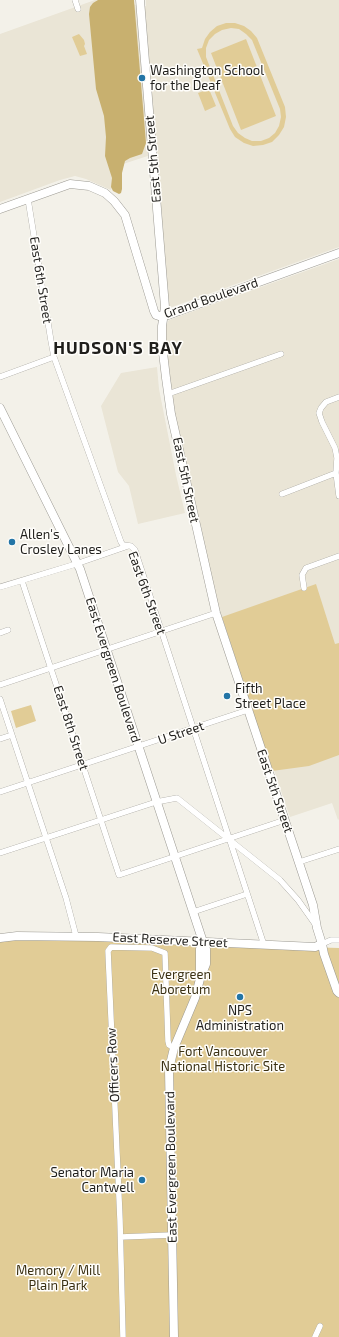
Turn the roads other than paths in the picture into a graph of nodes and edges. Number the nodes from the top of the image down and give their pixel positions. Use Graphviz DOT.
graph roads {
  1 [pos="75,0"];
  2 [pos="140,0"];
  3 [pos="78,9"];
  4 [pos="28,198"];
  5 [pos="0,209"];
  6 [pos="339,253"];
  7 [pos="163,316"];
  8 [pos="281,354"];
  9 [pos="54,357"];
  10 [pos="0,377"];
  11 [pos="168,394"];
  12 [pos="339,397"];
  13 [pos="0,408"];
  14 [pos="336,473"];
  15 [pos="282,494"];
  16 [pos="339,496"];
  17 [pos="130,546"];
  18 [pos="339,556"];
  19 [pos="76,564"];
  20 [pos="22,581"];
  21 [pos="0,587"];
  22 [pos="304,588"];
  23 [pos="216,613"];
  24 [pos="8,630"];
  25 [pos="162,632"];
  26 [pos="0,633"];
  27 [pos="106,650"];
  28 [pos="51,667"];
  29 [pos="0,685"];
  30 [pos="0,699"];
  31 [pos="248,710"];
  32 [pos="193,728"];
  33 [pos="12,735"];
  34 [pos="0,739"];
  35 [pos="138,747"];
  36 [pos="83,765"];
  37 [pos="28,783"];
  38 [pos="0,792"];
  39 [pos="156,802"];
  40 [pos="101,820"];
  41 [pos="285,820"];
  42 [pos="46,838"];
  43 [pos="230,839"];
  44 [pos="339,849"];
  45 [pos="0,853"];
  46 [pos="174,857"];
  47 [pos="299,862"];
  48 [pos="247,894"];
  49 [pos="193,912"];
  50 [pos="317,928"];
  51 [pos="76,936"];
  52 [pos="0,938"];
  53 [pos="339,940"];
  54 [pos="203,942"];
  55 [pos="322,944"];
  56 [pos="264,945"];
  57 [pos="339,981"];
  58 [pos="339,993"];
  59 [pos="174,1048"];
  60 [pos="172,1235"];
  61 [pos="121,1236"];
  62 [pos="320,1326"];
  63 [pos="123,1337"];
  64 [pos="174,1337"];
  65 [pos="315,1337"];
  1 -- 3 [label="street"];
  2 -- 7 [label="street, East 5th Street"];
  4 -- 5 [label="street, Grand Boulevard"];
  4 -- 7 [label="street, Grand Boulevard"];
  4 -- 9 [label="street, East 6th Street"];
  6 -- 7 [label="street, Grand Boulevard"];
  7 -- 11 [label="street, East 5th Street"];
  8 -- 11 [label="street"];
  9 -- 10 [label="street"];
  9 -- 17 [label="street, East 6th Street"];
  11 -- 23 [label="street, East 5th Street"];
  12 -- 14 [label="street"];
  13 -- 19 [label="street, East Evergreen Boulevard"];
  14 -- 15 [label="street"];
  14 -- 16 [label="street"];
  17 -- 19 [label="street"];
  17 -- 25 [label="street, East 6th Street"];
  18 -- 22 [label="street"];
  19 -- 20 [label="street"];
  19 -- 27 [label="street, East Evergreen Boulevard"];
  20 -- 21 [label="street"];
  20 -- 28 [label="street, East 8th Street"];
  23 -- 25 [label="street"];
  23 -- 31 [label="street, East 5th Street"];
  24 -- 26 [label="street"];
  25 -- 27 [label="street"];
  25 -- 32 [label="street, East 6th Street"];
  27 -- 28 [label="street"];
  27 -- 35 [label="street, East Evergreen Boulevard"];
  28 -- 29 [label="street"];
  28 -- 36 [label="street, East 8th Street"];
  30 -- 33 [label="street"];
  31 -- 32 [label="street, U Street"];
  31 -- 41 [label="street, East 5th Street"];
  32 -- 35 [label="street, U Street"];
  32 -- 43 [label="street, East 6th Street"];
  33 -- 34 [label="street"];
  33 -- 37 [label="street"];
  35 -- 36 [label="street, U Street"];
  35 -- 39 [label="street, East Evergreen Boulevard"];
  36 -- 37 [label="street, U Street"];
  36 -- 40 [label="street, East 8th Street"];
  37 -- 38 [label="street, U Street"];
  37 -- 42 [label="street"];
  39 -- 40 [label="street"];
  39 -- 43 [label="street"];
  39 -- 46 [label="street, East Evergreen Boulevard"];
  40 -- 42 [label="street"];
  40 -- 46 [label="street, East 8th Street"];
  41 -- 43 [label="street"];
  41 -- 47 [label="street, East 5th Street"];
  42 -- 45 [label="street"];
  42 -- 51 [label="street"];
  43 -- 46 [label="street"];
  43 -- 48 [label="street, East 6th Street"];
  43 -- 50 [label="street"];
  44 -- 47 [label="street"];
  46 -- 49 [label="street, East Evergreen Boulevard"];
  47 -- 50 [label="street, East 5th Street"];
  48 -- 49 [label="street"];
  48 -- 56 [label="street, East 6th Street"];
  49 -- 54 [label="street, East Evergreen Boulevard"];
  50 -- 55 [label="street, East 5th Street"];
  51 -- 52 [label="street, East Reserve Street"];
  51 -- 54 [label="street, East Reserve Street"];
  53 -- 55 [label="street, East Reserve Street"];
  54 -- 56 [label="street, East Reserve Street"];
  54 -- 59 [label="street, East Evergreen Boulevard"];
  55 -- 56 [label="street, East Reserve Street"];
  55 -- 57 [label="street, East 5th Street"];
  55 -- 58 [label="street, East 5th Street"];
  59 -- 60 [label="street, East Evergreen Boulevard"];
  59 -- 61 [label="street, Officers Row"];
  60 -- 61 [label="street"];
  60 -- 64 [label="street, East Evergreen Boulevard"];
  61 -- 63 [label="street, Officers Row"];
  62 -- 65 [label="street"];
}
